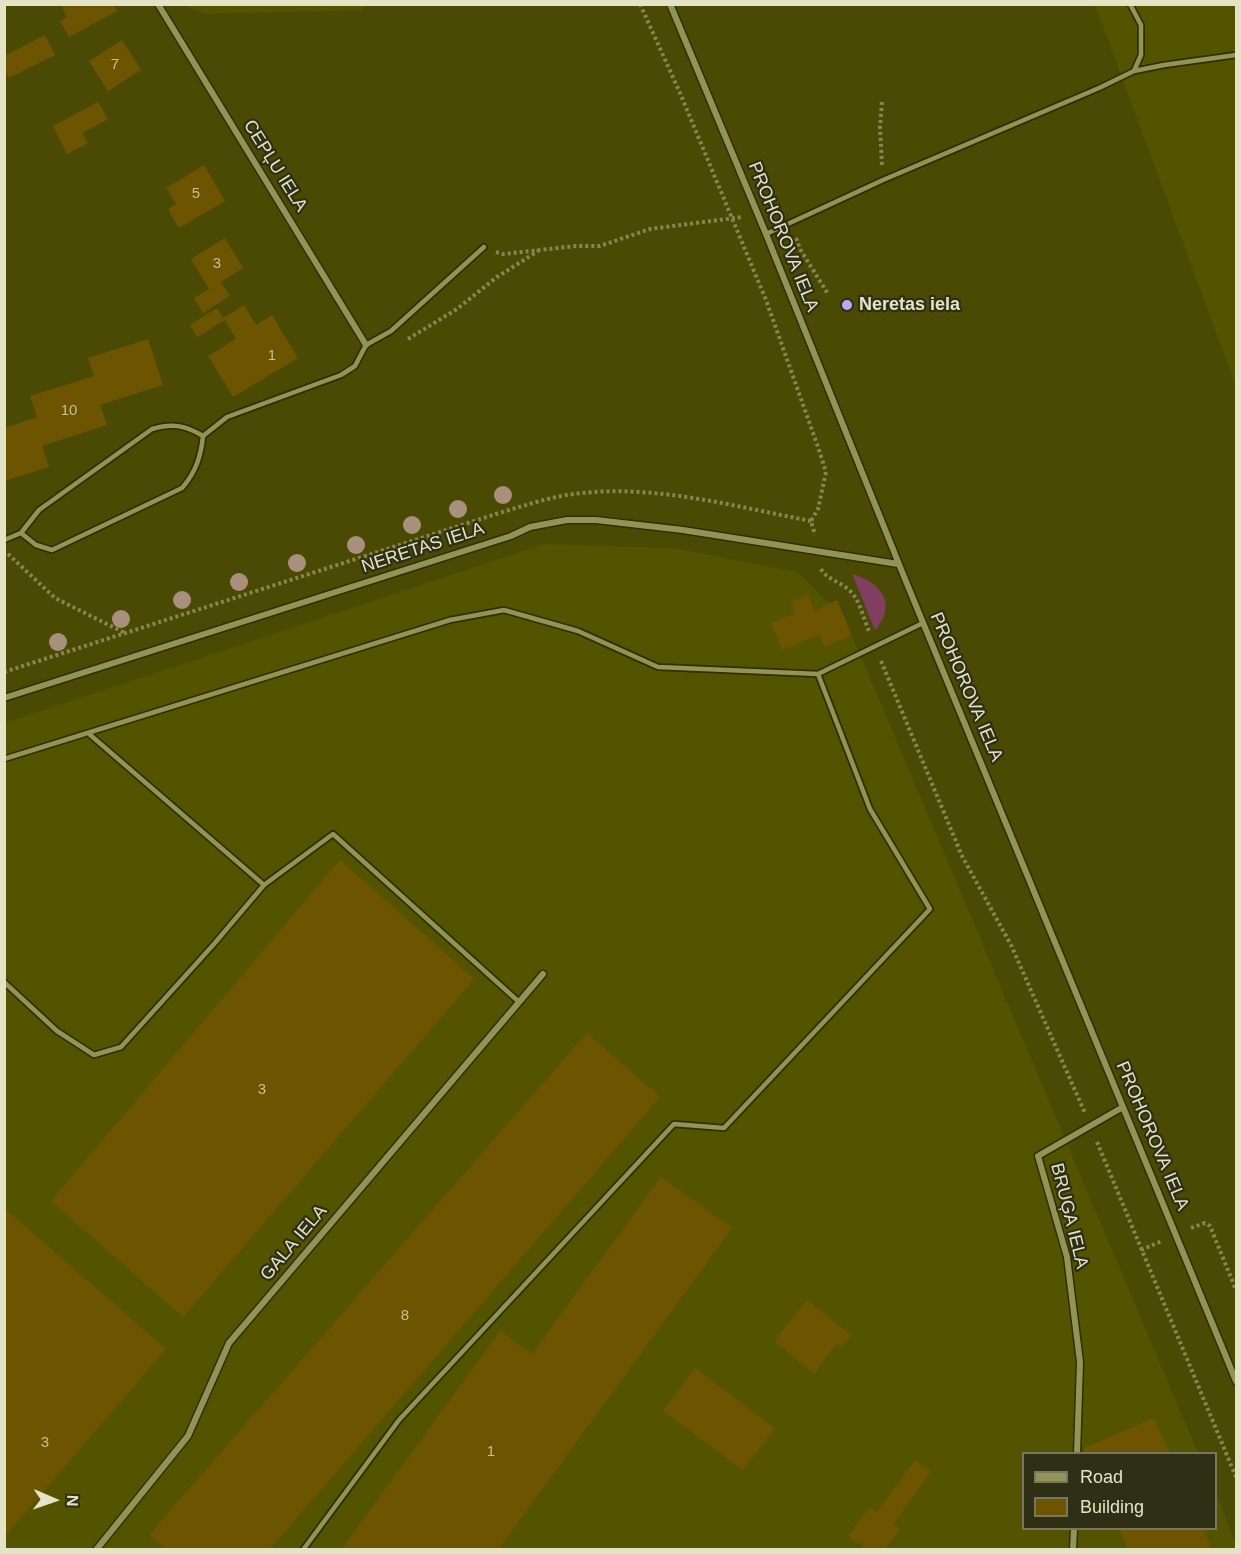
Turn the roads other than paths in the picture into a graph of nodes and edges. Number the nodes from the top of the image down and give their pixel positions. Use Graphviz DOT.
graph roads {
  1 [pos="158,4"];
  2 [pos="670,4"];
  3 [pos="1130,4"];
  4 [pos="1236,55"];
  5 [pos="1134,71"];
  6 [pos="766,234"];
  7 [pos="484,247"];
  8 [pos="366,345"];
  9 [pos="203,436"];
  10 [pos="21,533"];
  11 [pos="4,540"];
  12 [pos="898,564"];
  13 [pos="923,623"];
  14 [pos="818,674"];
  15 [pos="4,698"];
  16 [pos="88,733"];
  17 [pos="4,759"];
  18 [pos="264,885"];
  19 [pos="543,974"];
  20 [pos="4,982"];
  21 [pos="519,1002"];
  22 [pos="1123,1107"];
  23 [pos="1236,1381"];
  24 [pos="1077,1452"];
  25 [pos="1074,1530"];
  26 [pos="98,1547"];
  27 [pos="106,1550"];
  28 [pos="303,1550"];
  29 [pos="1073,1550"];
  1 -- 8 [label="street, CEPĻU IELA"];
  2 -- 6 [label="street, PROHOROVA IELA"];
  3 -- 5 [label="lane"];
  4 -- 5 [label="lane"];
  5 -- 6 [label="lane"];
  6 -- 12 [label="street, PROHOROVA IELA"];
  7 -- 8 [label="lane"];
  8 -- 9 [label="lane"];
  9 -- 10 [label="lane"];
  9 -- 10 [label="lane"];
  10 -- 11 [label="lane"];
  12 -- 13 [label="street, PROHOROVA IELA"];
  12 -- 15 [label="street, NERETAS IELA"];
  13 -- 14 [label="lane"];
  13 -- 22 [label="street, PROHOROVA IELA"];
  14 -- 16 [label="lane"];
  14 -- 28 [label="lane"];
  16 -- 17 [label="lane"];
  16 -- 18 [label="lane"];
  18 -- 20 [label="lane"];
  18 -- 21 [label="lane"];
  19 -- 21 [label="street, GALA IELA"];
  21 -- 26 [label="street, GALA IELA"];
  22 -- 23 [label="street, PROHOROVA IELA"];
  22 -- 24 [label="street, BRUĢA IELA"];
  25 -- 29 [label="street"];
  26 -- 27 [label="lane"];
}
